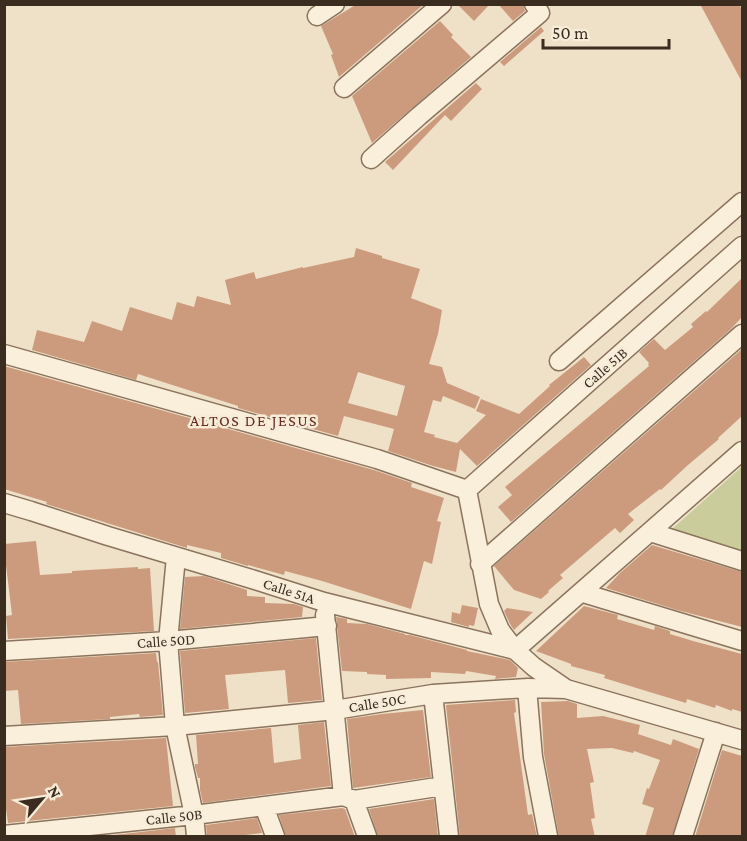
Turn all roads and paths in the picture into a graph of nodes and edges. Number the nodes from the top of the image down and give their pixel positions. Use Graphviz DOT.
graph roads {
  1 [pos="335,4"];
  2 [pos="442,4"];
  3 [pos="534,4"];
  4 [pos="317,16"];
  5 [pos="344,88"];
  6 [pos="371,159"];
  7 [pos="742,202"];
  8 [pos="742,246"];
  9 [pos="742,334"];
  10 [pos="4,354"];
  11 [pos="559,361"];
  12 [pos="742,451"];
  13 [pos="467,490"];
  14 [pos="4,503"];
  15 [pos="650,532"];
  16 [pos="176,557"];
  17 [pos="742,561"];
  18 [pos="480,564"];
  19 [pos="583,593"];
  20 [pos="324,602"];
  21 [pos="327,627"];
  22 [pos="168,641"];
  23 [pos="742,641"];
  24 [pos="515,650"];
  25 [pos="4,651"];
  26 [pos="527,688"];
  27 [pos="566,689"];
  28 [pos="433,694"];
  29 [pos="335,710"];
  30 [pos="175,726"];
  31 [pos="716,732"];
  32 [pos="4,736"];
  33 [pos="742,740"];
  34 [pos="443,786"];
  35 [pos="348,798"];
  36 [pos="264,806"];
  37 [pos="194,815"];
  38 [pos="6,832"];
  39 [pos="196,837"];
  40 [pos="275,837"];
  41 [pos="367,837"];
  42 [pos="449,837"];
  43 [pos="548,837"];
  44 [pos="683,837"];
  1 -- 4 [label="street"];
  2 -- 5 [label="street"];
  3 -- 6 [label="street"];
  7 -- 11 [label="street"];
  8 -- 13 [label="street, Calle 51B"];
  9 -- 18 [label="street"];
  10 -- 13 [label="street"];
  12 -- 15 [label="street"];
  13 -- 18 [label="street"];
  14 -- 16 [label="street, Calle 51A"];
  15 -- 17 [label="street"];
  15 -- 19 [label="street"];
  16 -- 20 [label="street, Calle 51A"];
  16 -- 22 [label="street"];
  18 -- 24 [label="street"];
  19 -- 23 [label="street"];
  19 -- 24 [label="street"];
  20 -- 21 [label="street"];
  20 -- 24 [label="street, Calle 51A"];
  21 -- 22 [label="street, Calle 50D"];
  21 -- 29 [label="street"];
  22 -- 25 [label="street, Calle 50D"];
  22 -- 30 [label="street"];
  24 -- 27 [label="street, Calle 51A"];
  26 -- 27 [label="street, Calle 50C"];
  26 -- 28 [label="street, Calle 50C"];
  26 -- 43 [label="street"];
  27 -- 31 [label="street, Calle 50C"];
  28 -- 29 [label="street, Calle 50C"];
  28 -- 34 [label="street"];
  29 -- 30 [label="street, Calle 50C"];
  29 -- 35 [label="street"];
  30 -- 32 [label="street, Calle 50C"];
  30 -- 37 [label="street"];
  31 -- 33 [label="street, Calle 50C"];
  31 -- 44 [label="street"];
  34 -- 35 [label="street, Calle 50B"];
  34 -- 42 [label="street"];
  35 -- 36 [label="street, Calle 50B"];
  35 -- 41 [label="street"];
  36 -- 37 [label="street, Calle 50B"];
  36 -- 40 [label="street"];
  37 -- 38 [label="street, Calle 50B"];
  37 -- 39 [label="street"];
}
